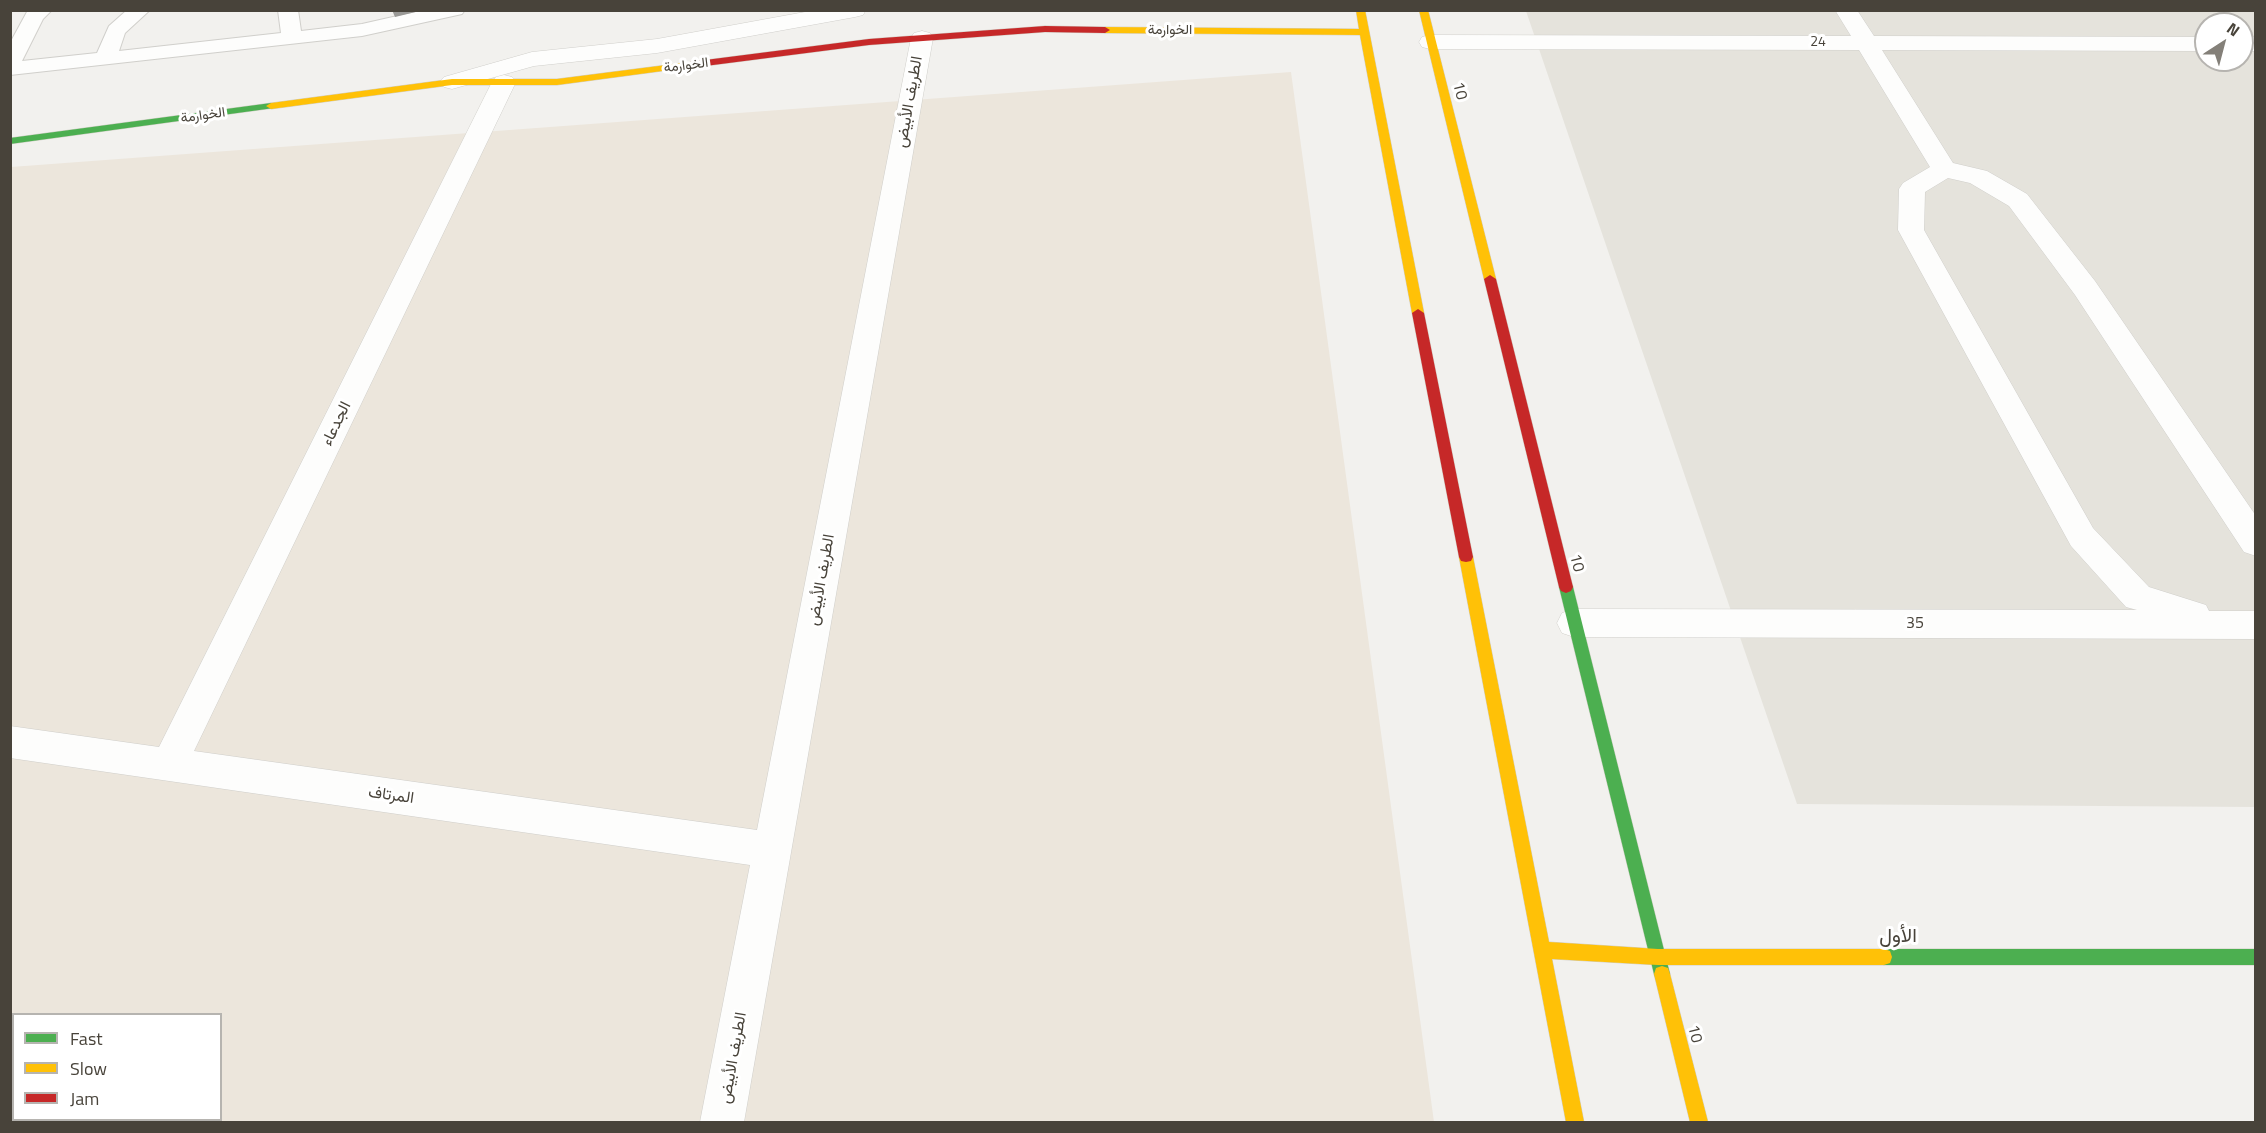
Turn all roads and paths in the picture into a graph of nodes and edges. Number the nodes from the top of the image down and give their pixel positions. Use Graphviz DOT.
graph roads {
  1 [pos="42,10"];
  2 [pos="140,10"];
  3 [pos="288,10"];
  4 [pos="455,10"];
  5 [pos="855,10"];
  6 [pos="1360,10"];
  7 [pos="1423,10"];
  8 [pos="1846,10"];
  9 [pos="1364,32"];
  10 [pos="292,38"];
  11 [pos="922,38"];
  12 [pos="1430,42"];
  13 [pos="1864,43"];
  14 [pos="2194,44"];
  15 [pos="106,58"];
  16 [pos="10,67"];
  17 [pos="452,82"];
  18 [pos="504,82"];
  19 [pos="10,141"];
  20 [pos="1944,169"];
  21 [pos="2256,543"];
  22 [pos="2256,613"];
  23 [pos="1574,623"];
  24 [pos="2256,625"];
  25 [pos="10,742"];
  26 [pos="169,765"];
  27 [pos="772,850"];
  28 [pos="1541,950"];
  29 [pos="1658,957"];
  30 [pos="2256,957"];
  31 [pos="722,1122"];
  32 [pos="1575,1122"];
  33 [pos="1699,1122"];
  1 -- 16 [label="lane"];
  2 -- 15 [label="lane"];
  3 -- 10 [label="lane"];
  4 -- 10 [label="lane"];
  5 -- 17 [label="street"];
  6 -- 9 [label="street"];
  7 -- 12 [label="street, 10"];
  8 -- 13 [label="street"];
  9 -- 11 [label="street, الخوارمة"];
  9 -- 28 [label="street"];
  10 -- 15 [label="lane"];
  11 -- 18 [label="street, الخوارمة"];
  11 -- 27 [label="street, الطريف الأبيض"];
  12 -- 13 [label="street, 24"];
  12 -- 23 [label="street, 10"];
  13 -- 14 [label="street, 24"];
  13 -- 20 [label="street"];
  15 -- 16 [label="lane"];
  17 -- 18 [label="street, الخوارمة"];
  17 -- 19 [label="street, الخوارمة"];
  18 -- 26 [label="street, الجدعاء"];
  20 -- 21 [label="street"];
  20 -- 22 [label="street"];
  23 -- 24 [label="street, 35"];
  23 -- 29 [label="street, 10"];
  25 -- 26 [label="street, المرتاف"];
  26 -- 27 [label="street, المرتاف"];
  27 -- 31 [label="street, الطريف الأبيض"];
  28 -- 29 [label="street, الأول"];
  28 -- 32 [label="street"];
  29 -- 30 [label="street, الأول"];
  29 -- 33 [label="street, 10"];
}
